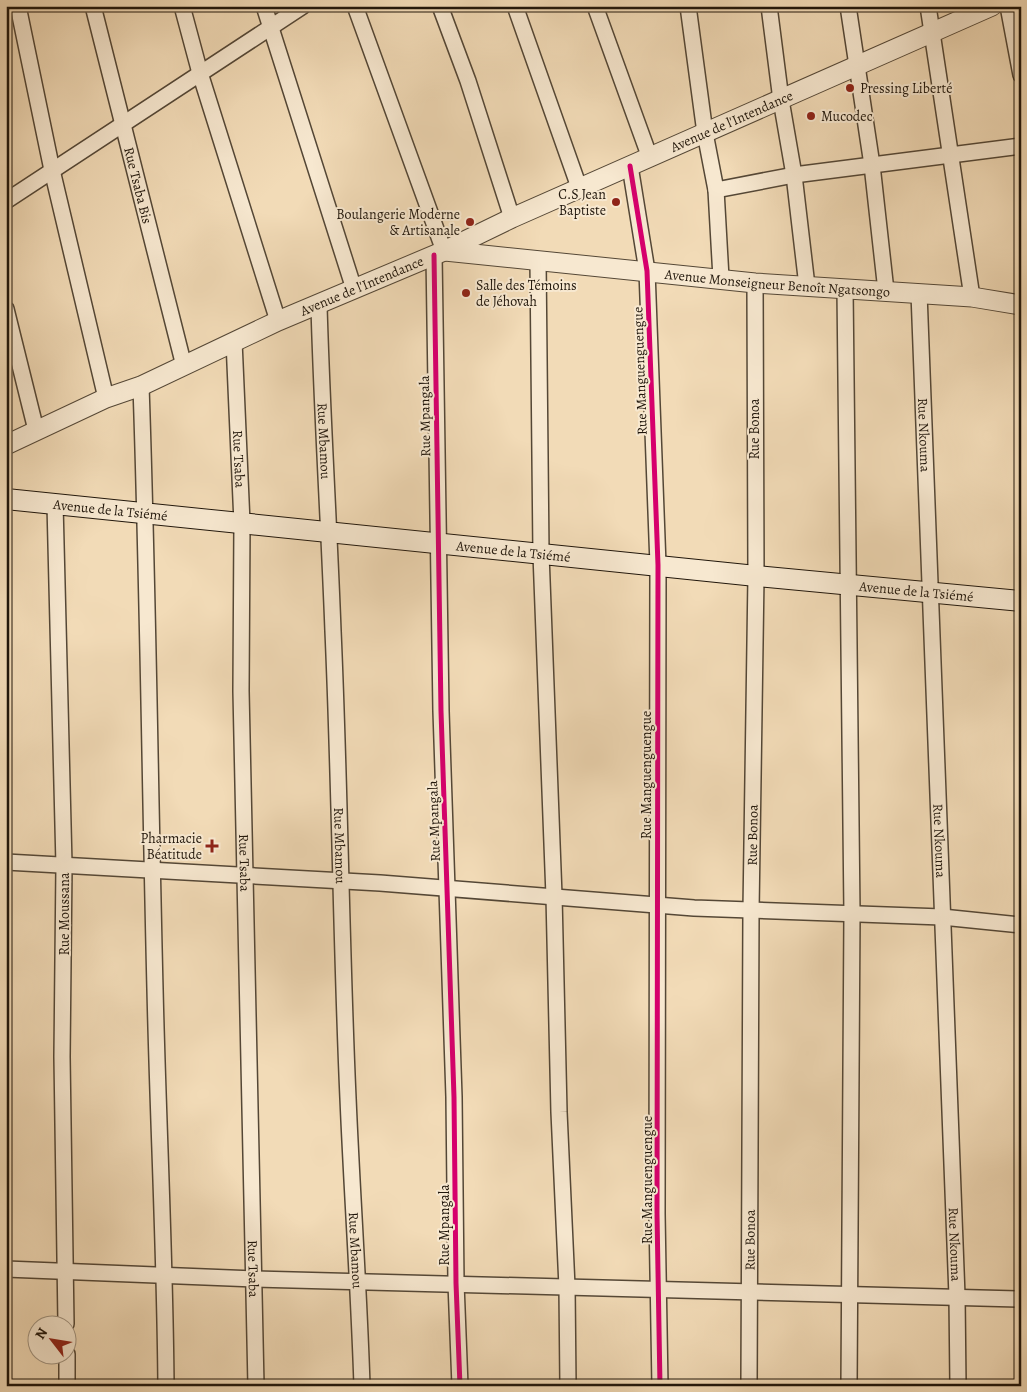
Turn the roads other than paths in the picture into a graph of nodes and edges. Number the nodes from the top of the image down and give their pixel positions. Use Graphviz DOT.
graph roads {
  1 [pos="18,6"];
  2 [pos="93,6"];
  3 [pos="182,6"];
  4 [pos="264,6"];
  5 [pos="304,6"];
  6 [pos="355,6"];
  7 [pos="440,6"];
  8 [pos="515,6"];
  9 [pos="595,6"];
  10 [pos="688,6"];
  11 [pos="769,6"];
  12 [pos="848,6"];
  13 [pos="928,6"];
  14 [pos="992,6"];
  15 [pos="1008,6"];
  16 [pos="271,28"];
  17 [pos="930,34"];
  18 [pos="856,67"];
  19 [pos="200,74"];
  20 [pos="1021,75"];
  21 [pos="781,100"];
  22 [pos="124,125"];
  23 [pos="705,133"];
  24 [pos="1021,146"];
  25 [pos="950,155"];
  26 [pos="650,158"];
  27 [pos="872,165"];
  28 [pos="630,166"];
  29 [pos="52,170"];
  30 [pos="794,175"];
  31 [pos="580,190"];
  32 [pos="716,190"];
  33 [pos="6,201"];
  34 [pos="512,218"];
  35 [pos="439,253"];
  36 [pos="538,261"];
  37 [pos="647,271"];
  38 [pos="721,278"];
  39 [pos="755,283"];
  40 [pos="807,286"];
  41 [pos="354,289"];
  42 [pos="845,289"];
  43 [pos="886,291"];
  44 [pos="919,294"];
  45 [pos="972,297"];
  46 [pos="1021,305"];
  47 [pos="319,306"];
  48 [pos="6,309"];
  49 [pos="278,322"];
  50 [pos="234,341"];
  51 [pos="184,366"];
  52 [pos="141,386"];
  53 [pos="106,398"];
  54 [pos="36,430"];
  55 [pos="6,445"];
  56 [pos="6,499"];
  57 [pos="55,504"];
  58 [pos="145,513"];
  59 [pos="242,522"];
  60 [pos="329,532"];
  61 [pos="440,544"];
  62 [pos="541,554"];
  63 [pos="658,565"];
  64 [pos="756,576"];
  65 [pos="847,584"];
  66 [pos="929,592"];
  67 [pos="1021,600"];
  68 [pos="6,862"];
  69 [pos="64,865"];
  70 [pos="154,870"];
  71 [pos="244,874"];
  72 [pos="342,881"];
  73 [pos="448,888"];
  74 [pos="554,896"];
  75 [pos="658,906"];
  76 [pos="751,911"];
  77 [pos="852,913"];
  78 [pos="942,917"];
  79 [pos="1021,925"];
  80 [pos="6,1269"];
  81 [pos="65,1270"];
  82 [pos="166,1275"];
  83 [pos="255,1279"];
  84 [pos="359,1280"];
  85 [pos="456,1283"];
  86 [pos="567,1287"];
  87 [pos="659,1289"];
  88 [pos="750,1290"];
  89 [pos="850,1295"];
  90 [pos="957,1296"];
  91 [pos="1021,1299"];
  92 [pos="66,1314"];
  93 [pos="67,1364"];
  94 [pos="67,1386"];
  95 [pos="166,1386"];
  96 [pos="256,1386"];
  97 [pos="362,1386"];
  98 [pos="460,1386"];
  99 [pos="568,1386"];
  100 [pos="660,1386"];
  101 [pos="749,1386"];
  102 [pos="850,1386"];
  103 [pos="958,1386"];
  1 -- 29 [label="street"];
  2 -- 22 [label="street, Rue Tsaba Bis"];
  3 -- 19 [label="street"];
  4 -- 16 [label="street"];
  5 -- 16 [label="street"];
  6 -- 35 [label="street, Rue Mpangala"];
  7 -- 34 [label="street"];
  8 -- 31 [label="street"];
  9 -- 26 [label="street"];
  10 -- 23 [label="street"];
  11 -- 21 [label="street"];
  12 -- 18 [label="street"];
  13 -- 17 [label="street"];
  14 -- 17 [label="street, Avenue de l'Intendance"];
  15 -- 20 [label="street"];
  16 -- 19 [label="street"];
  16 -- 41 [label="street"];
  17 -- 18 [label="street, Avenue de l'Intendance"];
  17 -- 25 [label="street"];
  18 -- 21 [label="street, Avenue de l'Intendance"];
  18 -- 27 [label="street"];
  19 -- 22 [label="street"];
  19 -- 49 [label="street"];
  21 -- 23 [label="street, Avenue de l'Intendance"];
  21 -- 30 [label="street"];
  22 -- 29 [label="street"];
  22 -- 51 [label="street, Rue Tsaba Bis"];
  23 -- 26 [label="street, Avenue de l'Intendance"];
  23 -- 32 [label="street"];
  24 -- 25 [label="street"];
  25 -- 27 [label="street"];
  25 -- 45 [label="street"];
  26 -- 28 [label="street, Avenue de l'Intendance"];
  27 -- 30 [label="street"];
  27 -- 43 [label="street"];
  28 -- 31 [label="street, Avenue de l'Intendance"];
  28 -- 37 [label="street, Rue Manguenguengue"];
  29 -- 33 [label="street"];
  29 -- 53 [label="street"];
  30 -- 32 [label="street"];
  30 -- 40 [label="street"];
  31 -- 34 [label="street, Avenue de l'Intendance"];
  32 -- 38 [label="street"];
  34 -- 35 [label="street, Avenue de l'Intendance"];
  35 -- 36 [label="street, Avenue Monseigneur Benoît Ngatsongo"];
  35 -- 41 [label="street, Avenue de l'Intendance"];
  35 -- 61 [label="street, Rue Mpangala"];
  36 -- 37 [label="street, Avenue Monseigneur Benoît Ngatsongo"];
  36 -- 62 [label="street"];
  37 -- 38 [label="street, Avenue Monseigneur Benoît Ngatsongo"];
  37 -- 63 [label="street, Rue Manguenguengue"];
  38 -- 39 [label="street, Avenue Monseigneur Benoît Ngatsongo"];
  39 -- 40 [label="street, Avenue Monseigneur Benoît Ngatsongo"];
  39 -- 64 [label="street, Rue Bonoa"];
  40 -- 42 [label="street, Avenue Monseigneur Benoît Ngatsongo"];
  41 -- 47 [label="street, Avenue de l'Intendance"];
  42 -- 43 [label="street, Avenue Monseigneur Benoît Ngatsongo"];
  42 -- 65 [label="street"];
  43 -- 44 [label="street, Avenue Monseigneur Benoît Ngatsongo"];
  44 -- 45 [label="street, Avenue Monseigneur Benoît Ngatsongo"];
  44 -- 66 [label="street, Rue Nkouma"];
  45 -- 46 [label="street, Avenue Monseigneur Benoît Ngatsongo"];
  47 -- 49 [label="street, Avenue de l'Intendance"];
  47 -- 60 [label="street, Rue Mbamou"];
  48 -- 54 [label="street"];
  49 -- 50 [label="street, Avenue de l'Intendance"];
  50 -- 51 [label="street, Avenue de l'Intendance"];
  50 -- 59 [label="street, Rue Tsaba"];
  51 -- 52 [label="street, Avenue de l'Intendance"];
  52 -- 53 [label="street, Avenue de l'Intendance"];
  52 -- 58 [label="street"];
  53 -- 54 [label="street, Avenue de l'Intendance"];
  54 -- 55 [label="street, Avenue de l'Intendance"];
  56 -- 57 [label="main road, Avenue de la Tsiémé"];
  57 -- 58 [label="main road, Avenue de la Tsiémé"];
  57 -- 69 [label="street, Rue Moussana"];
  58 -- 59 [label="main road, Avenue de la Tsiémé"];
  58 -- 70 [label="street"];
  59 -- 60 [label="main road, Avenue de la Tsiémé"];
  59 -- 71 [label="street, Rue Tsaba"];
  60 -- 61 [label="main road, Avenue de la Tsiémé"];
  60 -- 72 [label="street, Rue Mbamou"];
  61 -- 62 [label="main road, Avenue de la Tsiémé"];
  61 -- 73 [label="street, Rue Mpangala"];
  62 -- 63 [label="main road, Avenue de la Tsiémé"];
  62 -- 74 [label="street"];
  63 -- 64 [label="main road, Avenue de la Tsiémé"];
  63 -- 75 [label="street, Rue Manguenguengue"];
  64 -- 65 [label="main road, Avenue de la Tsiémé"];
  64 -- 76 [label="street, Rue Bonoa"];
  65 -- 66 [label="main road, Avenue de la Tsiémé"];
  65 -- 77 [label="street"];
  66 -- 67 [label="main road, Avenue de la Tsiémé"];
  66 -- 78 [label="street, Rue Nkouma"];
  68 -- 69 [label="street"];
  69 -- 70 [label="street"];
  69 -- 81 [label="street, Rue Moussana"];
  70 -- 71 [label="street"];
  70 -- 82 [label="street"];
  71 -- 72 [label="street"];
  71 -- 83 [label="street, Rue Tsaba"];
  72 -- 73 [label="street"];
  72 -- 84 [label="street, Rue Mbamou"];
  73 -- 74 [label="street"];
  73 -- 85 [label="street, Rue Mpangala"];
  74 -- 75 [label="street"];
  74 -- 86 [label="street"];
  75 -- 76 [label="street"];
  75 -- 87 [label="street, Rue Manguenguengue"];
  76 -- 77 [label="street"];
  76 -- 88 [label="street, Rue Bonoa"];
  77 -- 78 [label="street"];
  77 -- 89 [label="street"];
  78 -- 79 [label="street"];
  78 -- 90 [label="street, Rue Nkouma"];
  80 -- 81 [label="street"];
  81 -- 82 [label="street"];
  81 -- 92 [label="street, Rue Moussana"];
  82 -- 83 [label="street"];
  82 -- 95 [label="street"];
  83 -- 84 [label="street"];
  83 -- 96 [label="street, Rue Tsaba"];
  84 -- 85 [label="street"];
  84 -- 97 [label="street, Rue Mbamou"];
  85 -- 86 [label="street"];
  85 -- 98 [label="street, Rue Mpangala"];
  86 -- 87 [label="street"];
  86 -- 99 [label="street"];
  87 -- 88 [label="street"];
  87 -- 100 [label="street, Rue Manguenguengue"];
  88 -- 89 [label="street"];
  88 -- 101 [label="street, Rue Bonoa"];
  89 -- 90 [label="street"];
  89 -- 102 [label="street"];
  90 -- 91 [label="street"];
  90 -- 103 [label="street, Rue Nkouma"];
  93 -- 94 [label="street"];
}
